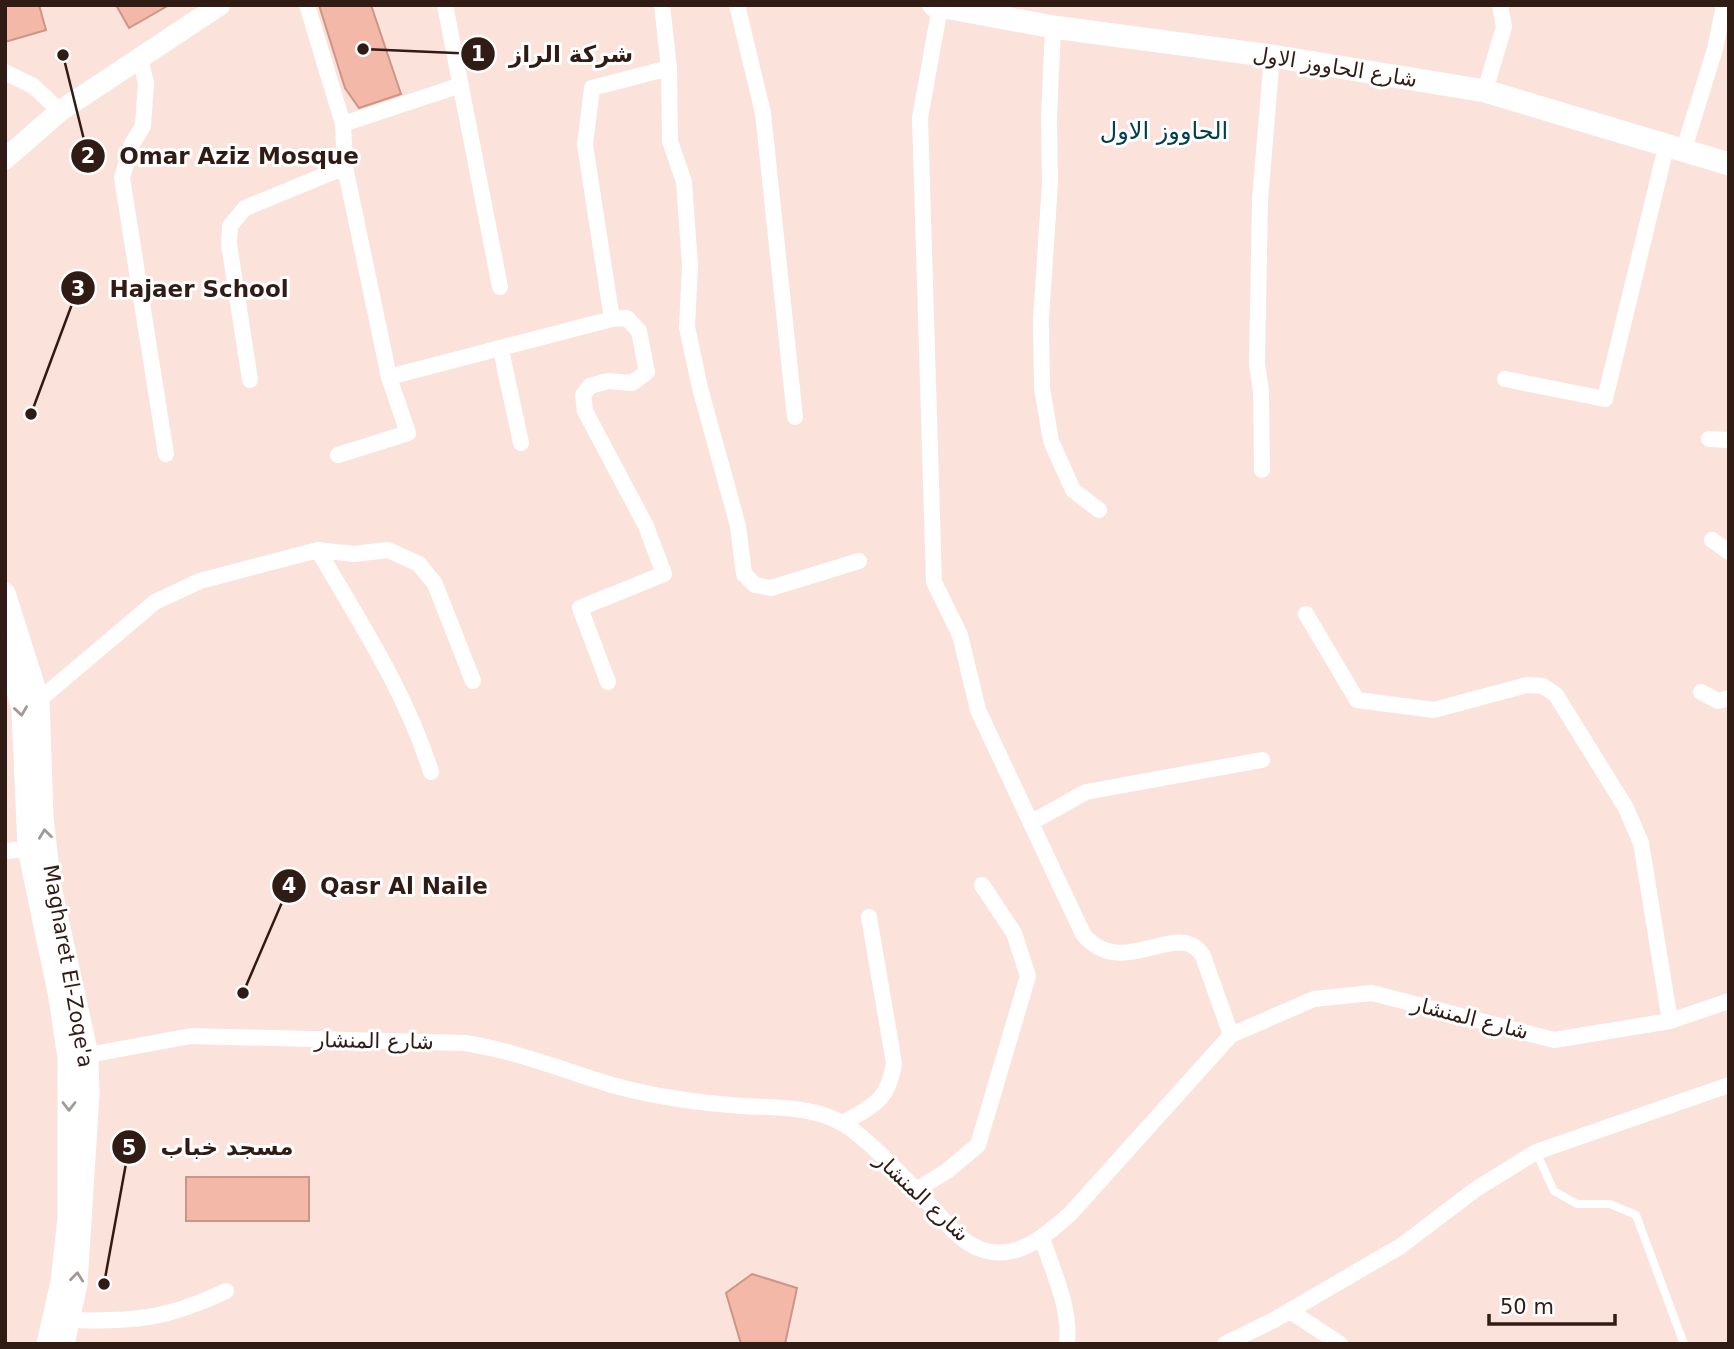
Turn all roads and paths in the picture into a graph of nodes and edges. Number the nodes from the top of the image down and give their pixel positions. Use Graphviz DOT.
graph roads {
  1 [pos="220,5"];
  2 [pos="307,5"];
  3 [pos="445,5"];
  4 [pos="662,5"];
  5 [pos="737,5"];
  6 [pos="1500,5"];
  7 [pos="1724,5"];
  8 [pos="937,6"];
  9 [pos="1053,27"];
  10 [pos="1272,57"];
  11 [pos="140,58"];
  12 [pos="669,68"];
  13 [pos="5,72"];
  14 [pos="461,85"];
  15 [pos="1485,91"];
  16 [pos="60,111"];
  17 [pos="343,124"];
  18 [pos="1676,146"];
  19 [pos="5,159"];
  20 [pos="1729,164"];
  21 [pos="345,167"];
  22 [pos="500,287"];
  23 [pos="611,319"];
  24 [pos="501,350"];
  25 [pos="389,377"];
  26 [pos="1505,379"];
  27 [pos="250,380"];
  28 [pos="795,417"];
  29 [pos="1709,439"];
  30 [pos="1729,440"];
  31 [pos="521,443"];
  32 [pos="166,454"];
  33 [pos="338,455"];
  34 [pos="1262,470"];
  35 [pos="1099,510"];
  36 [pos="1712,540"];
  37 [pos="318,550"];
  38 [pos="1729,552"];
  39 [pos="859,561"];
  40 [pos="5,593"];
  41 [pos="1306,614"];
  42 [pos="5,645"];
  43 [pos="473,681"];
  44 [pos="608,682"];
  45 [pos="1702,692"];
  46 [pos="1729,698"];
  47 [pos="39,701"];
  48 [pos="1262,760"];
  49 [pos="431,772"];
  50 [pos="1032,822"];
  51 [pos="28,849"];
  52 [pos="5,851"];
  53 [pos="982,885"];
  54 [pos="869,917"];
  55 [pos="1729,1001"];
  56 [pos="1670,1021"];
  57 [pos="1231,1035"];
  58 [pos="78,1057"];
  59 [pos="1729,1085"];
  60 [pos="843,1123"];
  61 [pos="1536,1152"];
  62 [pos="916,1190"];
  63 [pos="1042,1238"];
  64 [pos="226,1291"];
  65 [pos="1290,1311"];
  66 [pos="69,1320"];
  67 [pos="1232,1342"];
  68 [pos="47,1344"];
  69 [pos="64,1344"];
  70 [pos="1067,1344"];
  71 [pos="1340,1344"];
  72 [pos="1684,1344"];
  1 -- 11 [label="street"];
  2 -- 17 [label="street"];
  3 -- 14 [label="street"];
  4 -- 12 [label="street"];
  5 -- 28 [label="street"];
  6 -- 15 [label="street"];
  7 -- 18 [label="street"];
  8 -- 9 [label="main road, شارع الحاووز الاول"];
  8 -- 50 [label="street"];
  9 -- 10 [label="main road, شارع الحاووز الاول"];
  9 -- 35 [label="street"];
  10 -- 15 [label="main road, شارع الحاووز الاول"];
  10 -- 34 [label="street"];
  11 -- 16 [label="street"];
  11 -- 32 [label="street"];
  12 -- 23 [label="street"];
  12 -- 39 [label="street"];
  13 -- 16 [label="street"];
  14 -- 17 [label="street"];
  14 -- 22 [label="street"];
  15 -- 18 [label="main road, شارع الحاووز الاول"];
  16 -- 19 [label="street"];
  17 -- 21 [label="street"];
  18 -- 20 [label="main road, شارع الحاووز الاول"];
  18 -- 26 [label="street"];
  21 -- 25 [label="street"];
  21 -- 27 [label="street"];
  23 -- 24 [label="street"];
  23 -- 44 [label="street"];
  24 -- 25 [label="street"];
  24 -- 31 [label="street"];
  25 -- 33 [label="street"];
  29 -- 30 [label="street"];
  36 -- 38 [label="street"];
  37 -- 43 [label="street"];
  37 -- 47 [label="street"];
  37 -- 49 [label="street"];
  40 -- 47 [label="street, Magharet El-Zoqe'a"];
  41 -- 56 [label="street"];
  42 -- 51 [label="street, Magharet El-Zoqe'a, one-way"];
  45 -- 46 [label="street"];
  58 -- 47 [label="street, Magharet El-Zoqe'a, one-way"];
  48 -- 50 [label="street"];
  50 -- 57 [label="street"];
  51 -- 52 [label="street"];
  51 -- 58 [label="street, Magharet El-Zoqe'a"];
  53 -- 62 [label="street"];
  54 -- 60 [label="street"];
  55 -- 56 [label="street, شارع المنشار"];
  56 -- 57 [label="street, شارع المنشار"];
  57 -- 63 [label="street, شارع المنشار"];
  58 -- 60 [label="street, شارع المنشار"];
  66 -- 58 [label="street, Magharet El-Zoqe'a, one-way"];
  58 -- 68 [label="street, Magharet El-Zoqe'a, one-way"];
  59 -- 61 [label="street"];
  60 -- 62 [label="street, شارع المنشار"];
  61 -- 65 [label="street"];
  61 -- 72 [label="lane"];
  62 -- 63 [label="street, شارع المنشار"];
  63 -- 70 [label="street"];
  64 -- 66 [label="street"];
  65 -- 67 [label="street"];
  65 -- 71 [label="street"];
  66 -- 69 [label="street, Magharet El-Zoqe'a"];
}
